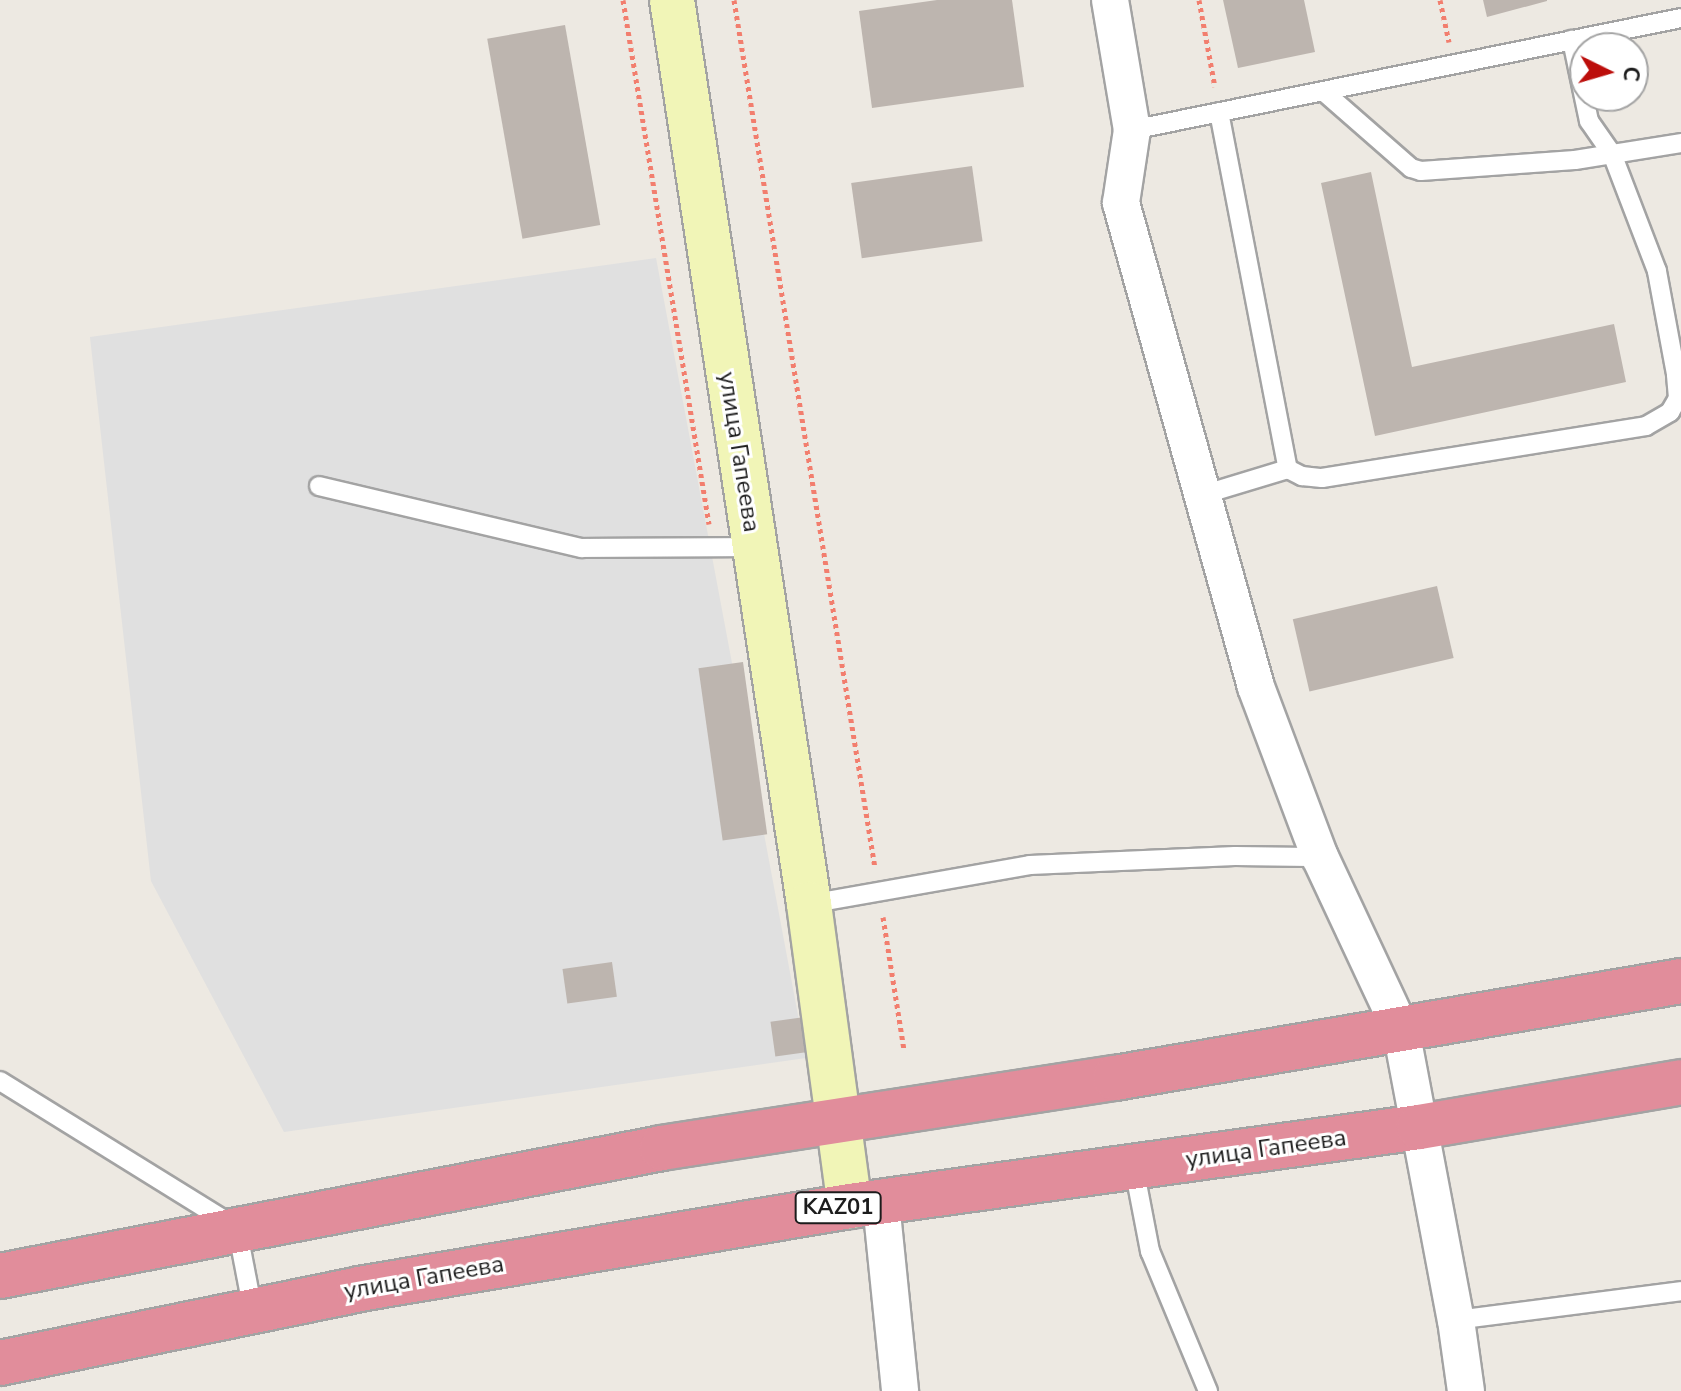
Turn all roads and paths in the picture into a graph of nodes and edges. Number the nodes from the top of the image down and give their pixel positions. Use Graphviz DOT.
graph roads {
  1 [pos="623,0"];
  2 [pos="672,0"];
  3 [pos="734,0"];
  4 [pos="1110,0"];
  5 [pos="1199,0"];
  6 [pos="1440,0"];
  7 [pos="1681,18"];
  8 [pos="1612,32"];
  9 [pos="1569,41"];
  10 [pos="632,54"];
  11 [pos="1454,64"];
  12 [pos="1323,91"];
  13 [pos="1219,112"];
  14 [pos="1587,112"];
  15 [pos="1132,130"];
  16 [pos="1681,143"];
  17 [pos="1612,154"];
  18 [pos="1288,469"];
  19 [pos="319,486"];
  20 [pos="1202,495"];
  21 [pos="754,547"];
  22 [pos="1320,857"];
  23 [pos="876,878"];
  24 [pos="809,904"];
  25 [pos="881,909"];
  26 [pos="1681,981"];
  27 [pos="1401,1030"];
  28 [pos="904,1050"];
  29 [pos="0,1081"];
  30 [pos="1681,1082"];
  31 [pos="837,1121"];
  32 [pos="1419,1127"];
  33 [pos="1134,1168"];
  34 [pos="866,1205"];
  35 [pos="237,1228"];
  36 [pos="0,1276"];
  37 [pos="1681,1291"];
  38 [pos="253,1311"];
  39 [pos="1456,1320"];
  40 [pos="0,1363"];
  41 [pos="900,1391"];
  42 [pos="1208,1391"];
  43 [pos="1466,1391"];
  1 -- 10 [label="path"];
  2 -- 21 [label="main road, улица Гапеева"];
  3 -- 23 [label="path"];
  4 -- 15 [label="street"];
  5 -- 13 [label="path"];
  6 -- 11 [label="path"];
  7 -- 8 [label="lane"];
  9 -- 11 [label="lane"];
  11 -- 12 [label="lane"];
  12 -- 13 [label="lane"];
  12 -- 17 [label="lane"];
  13 -- 15 [label="lane"];
  13 -- 18 [label="lane"];
  14 -- 17 [label="lane"];
  15 -- 20 [label="street"];
  16 -- 17 [label="lane"];
  17 -- 18 [label="lane"];
  18 -- 20 [label="lane"];
  19 -- 21 [label="lane"];
  20 -- 22 [label="street"];
  21 -- 24 [label="main road, улица Гапеева"];
  22 -- 24 [label="lane"];
  22 -- 27 [label="street"];
  24 -- 31 [label="main road, улица Гапеева"];
  25 -- 28 [label="path"];
  26 -- 27 [label="highway"];
  27 -- 31 [label="highway"];
  27 -- 32 [label="street"];
  29 -- 35 [label="lane"];
  30 -- 32 [label="highway, улица Гапеева / KАZ01"];
  31 -- 34 [label="main road, улица Гапеева"];
  31 -- 35 [label="highway"];
  32 -- 33 [label="highway, улица Гапеева / KАZ01"];
  32 -- 39 [label="street"];
  33 -- 34 [label="highway, улица Гапеева / KАZ01"];
  33 -- 42 [label="lane"];
  34 -- 38 [label="highway, улица Гапеева / KАZ01"];
  34 -- 41 [label="street"];
  35 -- 36 [label="highway"];
  35 -- 38 [label="lane"];
  37 -- 39 [label="lane"];
  38 -- 40 [label="highway, улица Гапеева / KАZ01"];
  39 -- 43 [label="street"];
}
